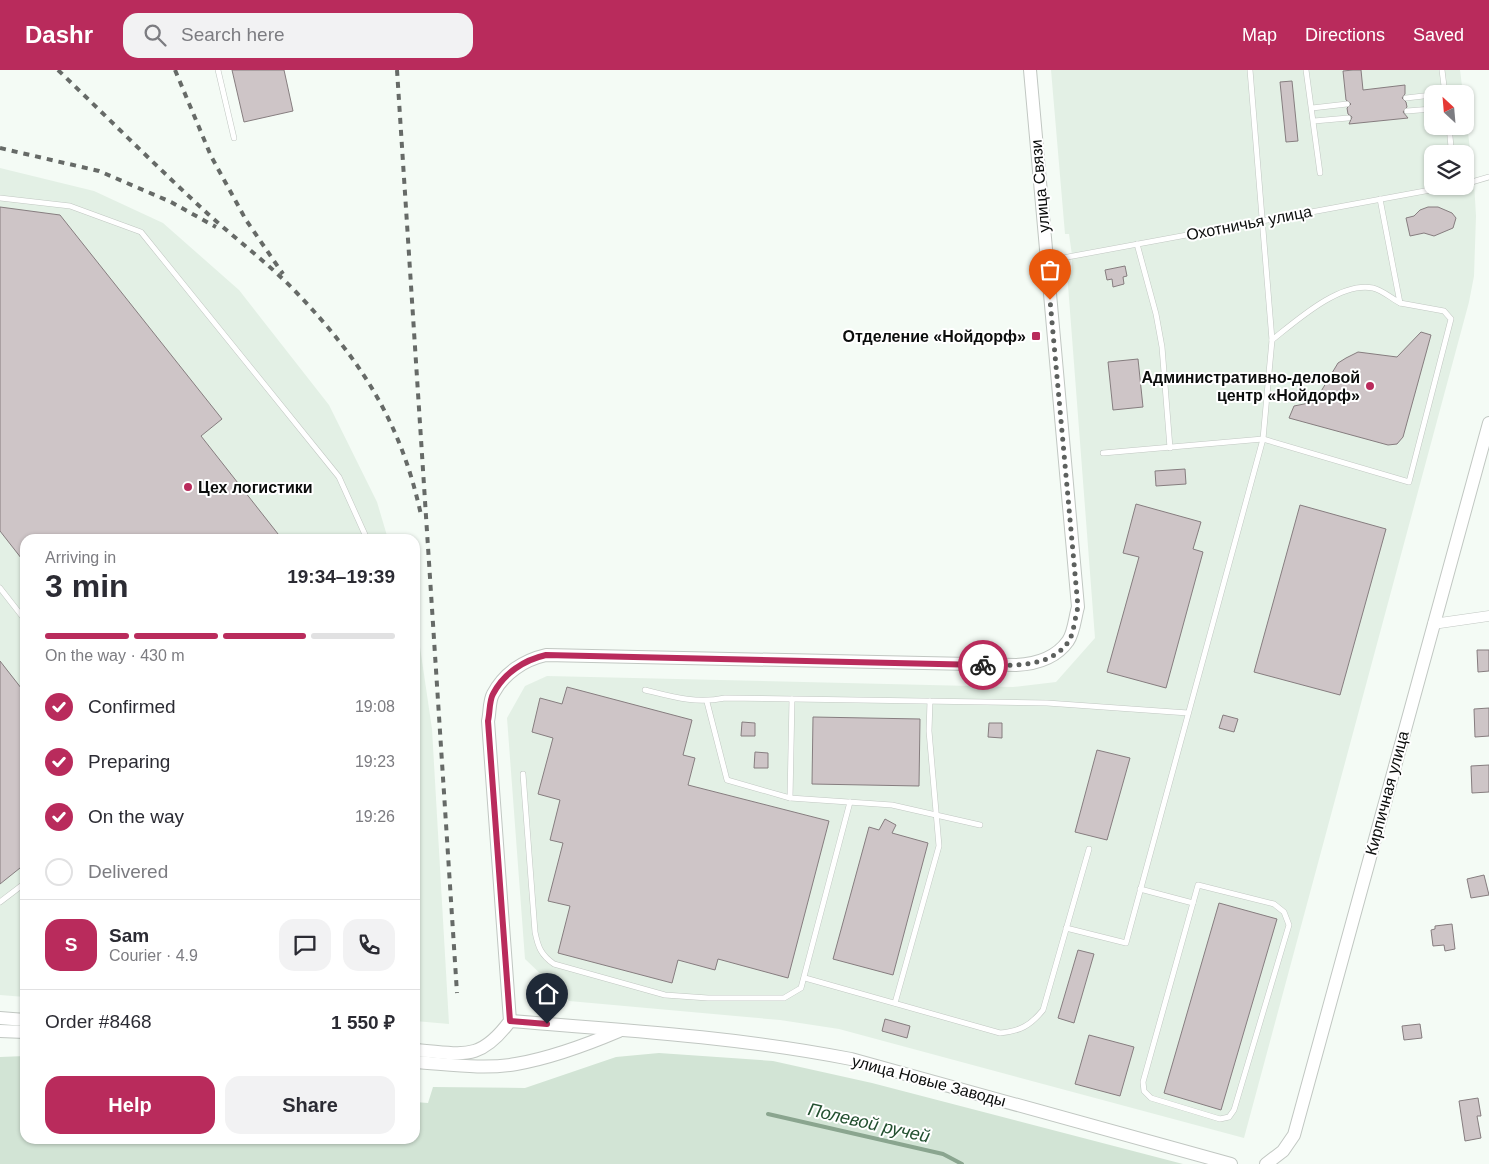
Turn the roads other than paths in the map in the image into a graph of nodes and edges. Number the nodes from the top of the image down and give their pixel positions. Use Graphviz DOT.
graph roads {
  1 [pos="218,70"];
  2 [pos="1030,70"];
  3 [pos="1250,70"];
  4 [pos="1306,70"];
  5 [pos="1442,70"];
  6 [pos="1444,85"];
  7 [pos="1424,96"];
  8 [pos="1406,98"];
  9 [pos="1347,104"];
  10 [pos="1312,108"];
  11 [pos="1424,110"];
  12 [pos="1407,111"];
  13 [pos="1348,118"];
  14 [pos="1314,121"];
  15 [pos="234,138"];
  16 [pos="1320,173"];
  17 [pos="1489,178"];
  18 [pos="1474,182"];
  19 [pos="1424,191"];
  20 [pos="0,198"];
  21 [pos="1380,199"];
  22 [pos="1264,220"];
  23 [pos="1137,244"];
  24 [pos="1046,261"];
  25 [pos="1400,303"];
  26 [pos="1272,340"];
  27 [pos="1489,423"];
  28 [pos="1263,439"];
  29 [pos="1486,445"];
  30 [pos="1170,448"];
  31 [pos="1103,453"];
  32 [pos="365,534"];
  33 [pos="0,588"];
  34 [pos="20,614"];
  35 [pos="1489,616"];
  36 [pos="1433,624"];
  37 [pos="646,690"];
  38 [pos="792,699"];
  39 [pos="930,701"];
  40 [pos="707,702"];
  41 [pos="1188,713"];
  42 [pos="523,774"];
  43 [pos="790,798"];
  44 [pos="850,802"];
  45 [pos="936,815"];
  46 [pos="980,825"];
  47 [pos="1089,849"];
  48 [pos="20,888"];
  49 [pos="1140,889"];
  50 [pos="0,902"];
  51 [pos="1193,903"];
  52 [pos="1066,928"];
  53 [pos="805,978"];
  54 [pos="895,1004"];
  55 [pos="0,1018"];
  56 [pos="20,1020"];
  57 [pos="510,1021"];
  58 [pos="621,1030"];
  59 [pos="0,1031"];
  60 [pos="20,1032"];
  61 [pos="420,1050"];
  62 [pos="420,1062"];
  63 [pos="1271,1161"];
  64 [pos="1232,1164"];
  1 -- 15 [label="lane"];
  2 -- 24 [label="street, улица Связи"];
  3 -- 22 [label="lane"];
  4 -- 10 [label="lane"];
  5 -- 6 [label="lane"];
  7 -- 8 [label="lane"];
  9 -- 10 [label="lane"];
  10 -- 14 [label="lane"];
  11 -- 12 [label="lane"];
  13 -- 14 [label="lane"];
  14 -- 16 [label="lane"];
  17 -- 18 [label="lane"];
  19 -- 21 [label="lane, Охотничья улица"];
  20 -- 32 [label="lane"];
  21 -- 22 [label="lane, Охотничья улица"];
  21 -- 25 [label="lane"];
  22 -- 23 [label="lane, Охотничья улица"];
  22 -- 26 [label="lane"];
  23 -- 24 [label="lane, Охотничья улица"];
  23 -- 30 [label="lane"];
  24 -- 57 [label="street, улица Связи"];
  25 -- 26 [label="lane"];
  25 -- 28 [label="lane"];
  26 -- 28 [label="lane"];
  27 -- 29 [label="street, Кирпичная улица"];
  28 -- 30 [label="lane"];
  28 -- 41 [label="lane"];
  29 -- 36 [label="street, Кирпичная улица"];
  30 -- 31 [label="lane"];
  33 -- 34 [label="lane"];
  35 -- 36 [label="street"];
  36 -- 63 [label="street, Кирпичная улица"];
  37 -- 40 [label="lane"];
  38 -- 39 [label="lane"];
  38 -- 40 [label="lane"];
  38 -- 43 [label="lane"];
  39 -- 41 [label="lane"];
  39 -- 45 [label="lane"];
  40 -- 43 [label="lane"];
  41 -- 49 [label="lane"];
  42 -- 53 [label="lane"];
  43 -- 44 [label="lane"];
  44 -- 45 [label="lane"];
  44 -- 53 [label="lane"];
  45 -- 46 [label="lane"];
  45 -- 54 [label="lane"];
  47 -- 52 [label="lane"];
  48 -- 50 [label="lane"];
  49 -- 51 [label="lane"];
  49 -- 52 [label="lane"];
  51 -- 51 [label="lane"];
  52 -- 54 [label="lane"];
  53 -- 54 [label="lane"];
  55 -- 56 [label="street"];
  57 -- 58 [label="street, улица Новые Заводы"];
  57 -- 61 [label="street"];
  58 -- 62 [label="street, улица Новые Заводы"];
  58 -- 64 [label="street, улица Новые Заводы"];
  59 -- 60 [label="street"];
}
